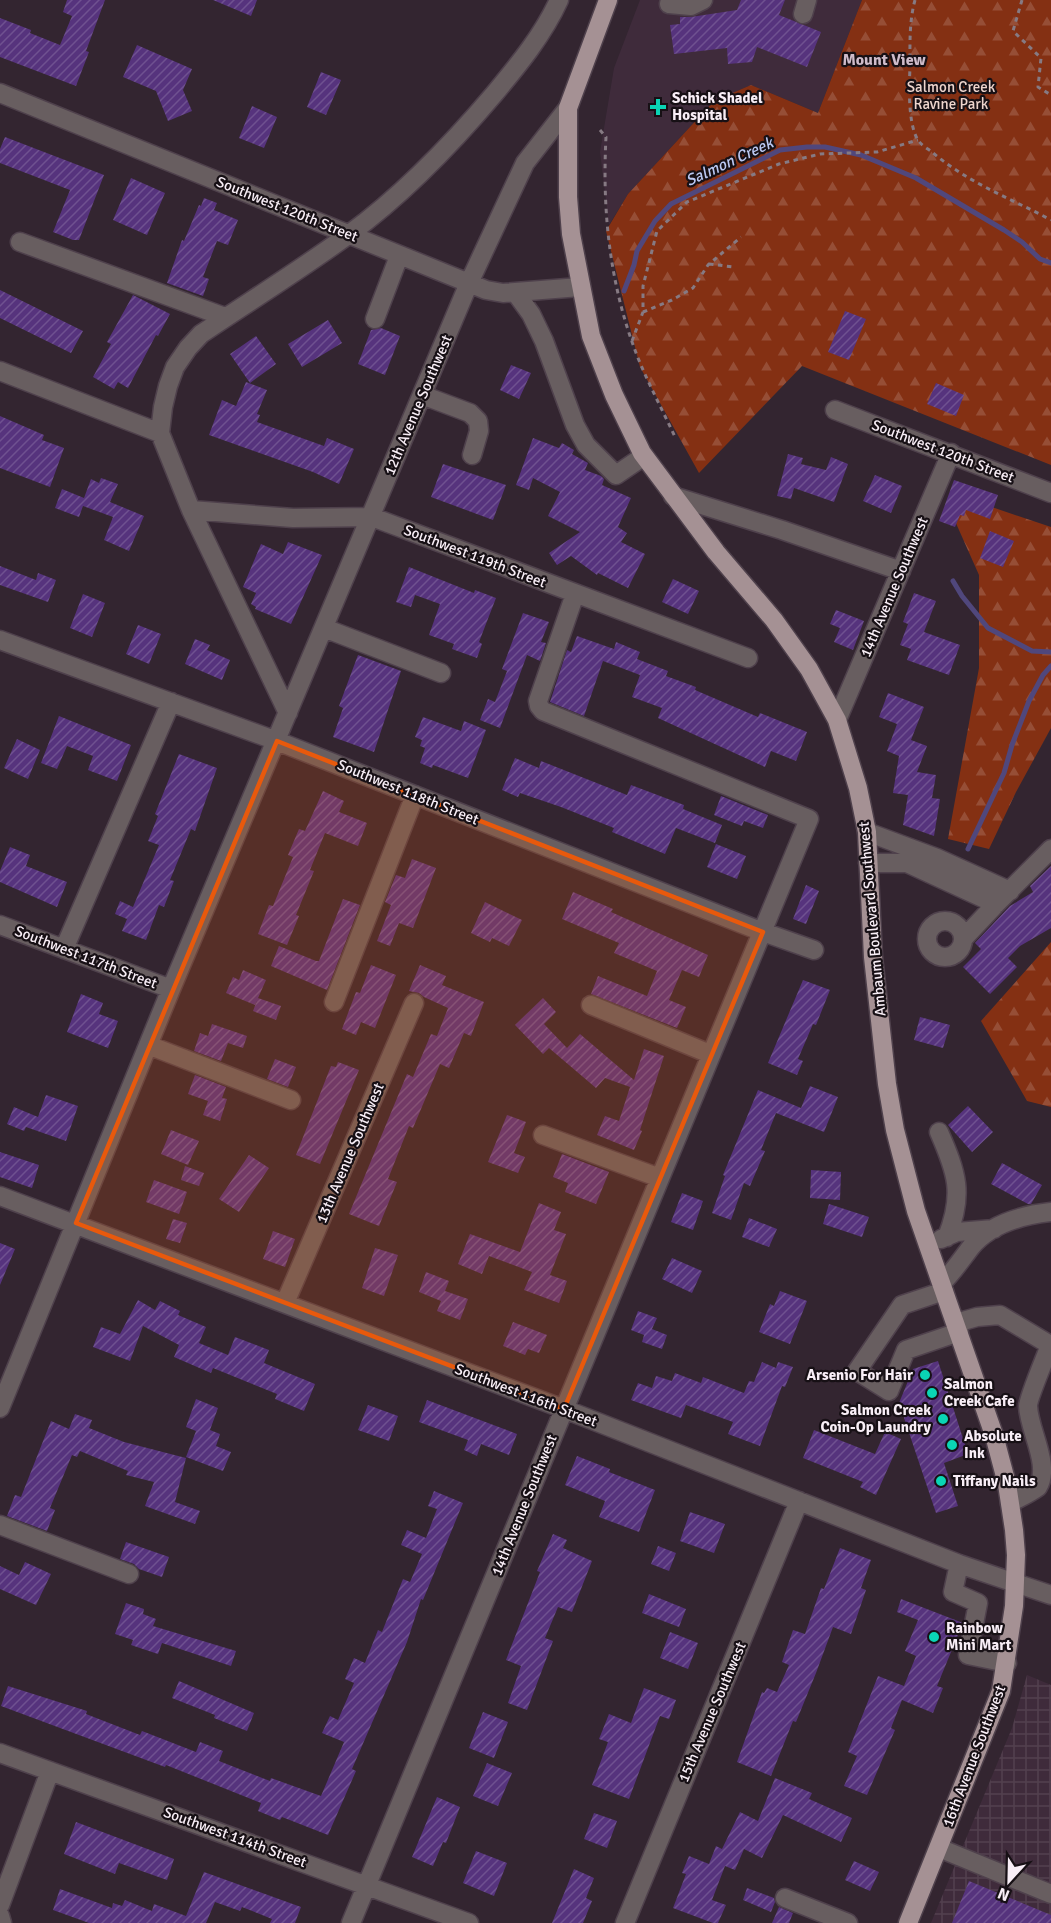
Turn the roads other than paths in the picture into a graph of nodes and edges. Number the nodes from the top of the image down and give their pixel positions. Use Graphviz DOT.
graph roads {
  1 [pos="559,0"];
  2 [pos="608,0"];
  3 [pos="670,0"];
  4 [pos="703,0"];
  5 [pos="0,93"];
  6 [pos="568,108"];
  7 [pos="349,234"];
  8 [pos="20,242"];
  9 [pos="399,256"];
  10 [pos="469,283"];
  11 [pos="580,287"];
  12 [pos="515,292"];
  13 [pos="225,317"];
  14 [pos="375,319"];
  15 [pos="0,371"];
  16 [pos="422,395"];
  17 [pos="835,410"];
  18 [pos="160,434"];
  19 [pos="951,453"];
  20 [pos="472,455"];
  21 [pos="644,456"];
  22 [pos="1051,493"];
  23 [pos="673,496"];
  24 [pos="190,510"];
  25 [pos="372,517"];
  26 [pos="901,571"];
  27 [pos="575,594"];
  28 [pos="324,628"];
  29 [pos="0,640"];
  30 [pos="748,658"];
  31 [pos="441,674"];
  32 [pos="171,702"];
  33 [pos="288,713"];
  34 [pos="837,720"];
  35 [pos="277,741"];
  36 [pos="415,795"];
  37 [pos="867,832"];
  38 [pos="1051,849"];
  39 [pos="868,863"];
  40 [pos="931,874"];
  41 [pos="1010,891"];
  42 [pos="996,904"];
  43 [pos="0,924"];
  44 [pos="763,932"];
  45 [pos="963,939"];
  46 [pos="64,949"];
  47 [pos="814,950"];
  48 [pos="171,989"];
  49 [pos="334,1002"];
  50 [pos="414,1003"];
  51 [pos="591,1005"];
  52 [pos="148,1045"];
  53 [pos="710,1054"];
  54 [pos="291,1100"];
  55 [pos="939,1132"];
  56 [pos="543,1135"];
  57 [pos="660,1178"];
  58 [pos="0,1196"];
  59 [pos="1051,1212"];
  60 [pos="76,1223"];
  61 [pos="994,1229"];
  62 [pos="947,1237"];
  63 [pos="928,1245"];
  64 [pos="972,1246"];
  65 [pos="943,1287"];
  66 [pos="285,1304"];
  67 [pos="957,1328"];
  68 [pos="0,1408"];
  69 [pos="564,1409"];
  70 [pos="799,1501"];
  71 [pos="1010,1503"];
  72 [pos="0,1525"];
  73 [pos="959,1564"];
  74 [pos="129,1574"];
  75 [pos="1015,1582"];
  76 [pos="1051,1595"];
  77 [pos="1006,1663"];
  78 [pos="0,1753"];
  79 [pos="50,1771"];
  80 [pos="939,1848"];
  81 [pos="367,1884"];
  82 [pos="1051,1894"];
  83 [pos="786,1899"];
  84 [pos="0,1905"];
  85 [pos="0,1916"];
  86 [pos="2,1923"];
  87 [pos="351,1923"];
  88 [pos="469,1923"];
  89 [pos="625,1923"];
  90 [pos="848,1923"];
  91 [pos="908,1923"];
  1 -- 7 [label="street"];
  2 -- 6 [label="main road, Ambaum Boulevard Southwest"];
  3 -- 4 [label="street"];
  5 -- 7 [label="street, Southwest 120th Street"];
  6 -- 10 [label="street, 12th Avenue Southwest"];
  6 -- 11 [label="main road, Ambaum Boulevard Southwest"];
  7 -- 9 [label="street, Southwest 120th Street"];
  7 -- 13 [label="street"];
  8 -- 13 [label="street"];
  9 -- 10 [label="street, Southwest 120th Street"];
  9 -- 14 [label="street"];
  10 -- 12 [label="street, Southwest 120th Street"];
  10 -- 16 [label="street, 12th Avenue Southwest"];
  11 -- 12 [label="street, Southwest 120th Street"];
  11 -- 21 [label="main road, Ambaum Boulevard Southwest"];
  12 -- 21 [label="street"];
  13 -- 18 [label="street"];
  15 -- 18 [label="street"];
  16 -- 20 [label="street"];
  16 -- 25 [label="street, 12th Avenue Southwest"];
  17 -- 19 [label="street, Southwest 120th Street"];
  18 -- 24 [label="street"];
  19 -- 22 [label="street, Southwest 120th Street"];
  19 -- 26 [label="street, 14th Avenue Southwest"];
  21 -- 23 [label="main road, Ambaum Boulevard Southwest"];
  23 -- 26 [label="street"];
  23 -- 34 [label="main road, Ambaum Boulevard Southwest"];
  24 -- 25 [label="street, Southwest 119th Street"];
  24 -- 33 [label="street"];
  25 -- 27 [label="street, Southwest 119th Street"];
  25 -- 28 [label="street, 12th Avenue Southwest"];
  26 -- 34 [label="street, 14th Avenue Southwest"];
  27 -- 30 [label="street, Southwest 119th Street"];
  27 -- 44 [label="street, 14th Avenue Southwest"];
  28 -- 31 [label="street"];
  28 -- 33 [label="street, 12th Avenue Southwest"];
  29 -- 32 [label="street, Southwest 118th Street"];
  32 -- 35 [label="street, Southwest 118th Street"];
  32 -- 46 [label="street"];
  33 -- 35 [label="street, 12th Avenue Southwest"];
  34 -- 37 [label="main road, Ambaum Boulevard Southwest"];
  35 -- 36 [label="street, Southwest 118th Street"];
  35 -- 48 [label="street, 12th Avenue Southwest"];
  36 -- 44 [label="street, Southwest 118th Street"];
  36 -- 49 [label="street"];
  37 -- 39 [label="main road, Ambaum Boulevard Southwest"];
  37 -- 40 [label="street"];
  38 -- 41 [label="street"];
  39 -- 40 [label="street"];
  39 -- 63 [label="main road, Ambaum Boulevard Southwest"];
  40 -- 41 [label="street"];
  40 -- 42 [label="street"];
  41 -- 42 [label="street"];
  42 -- 45 [label="street"];
  43 -- 46 [label="street, Southwest 117th Street"];
  44 -- 47 [label="street, Southwest 118th Street"];
  44 -- 53 [label="street, 14th Avenue Southwest"];
  46 -- 48 [label="street, Southwest 117th Street"];
  48 -- 52 [label="street, 12th Avenue Southwest"];
  50 -- 66 [label="street, 13th Avenue Southwest"];
  51 -- 53 [label="street"];
  52 -- 54 [label="street"];
  52 -- 60 [label="street, 12th Avenue Southwest"];
  53 -- 57 [label="street, 14th Avenue Southwest"];
  55 -- 62 [label="street"];
  56 -- 57 [label="street"];
  57 -- 69 [label="street, 14th Avenue Southwest"];
  58 -- 60 [label="street, Southwest 116th Street"];
  59 -- 61 [label="street"];
  60 -- 66 [label="street, Southwest 116th Street"];
  60 -- 68 [label="street, 12th Avenue Southwest"];
  61 -- 62 [label="street"];
  61 -- 64 [label="street"];
  62 -- 63 [label="street"];
  62 -- 64 [label="street"];
  63 -- 65 [label="main road, Ambaum Boulevard Southwest"];
  64 -- 65 [label="street"];
  65 -- 67 [label="main road, Ambaum Boulevard Southwest"];
  65 -- 67 [label="street"];
  66 -- 69 [label="street, Southwest 116th Street"];
  67 -- 71 [label="main road, Ambaum Boulevard Southwest"];
  67 -- 71 [label="street"];
  69 -- 70 [label="street, Southwest 116th Street"];
  69 -- 81 [label="street, 14th Avenue Southwest"];
  70 -- 73 [label="street, Southwest 116th Street"];
  70 -- 89 [label="street, 15th Avenue Southwest"];
  71 -- 75 [label="main road, Ambaum Boulevard Southwest"];
  72 -- 74 [label="street"];
  73 -- 75 [label="street, Southwest 116th Street"];
  73 -- 77 [label="street"];
  75 -- 76 [label="street, Southwest 116th Street"];
  75 -- 77 [label="main road, 16th Avenue Southwest"];
  77 -- 80 [label="main road, 16th Avenue Southwest"];
  78 -- 79 [label="street, Southwest 114th Street"];
  79 -- 81 [label="street, Southwest 114th Street"];
  79 -- 84 [label="street"];
  80 -- 82 [label="street"];
  80 -- 91 [label="main road, 16th Avenue Southwest"];
  81 -- 87 [label="street, 14th Avenue Southwest"];
  81 -- 88 [label="street, Southwest 114th Street"];
  83 -- 90 [label="street"];
  85 -- 86 [label="street"];
}
